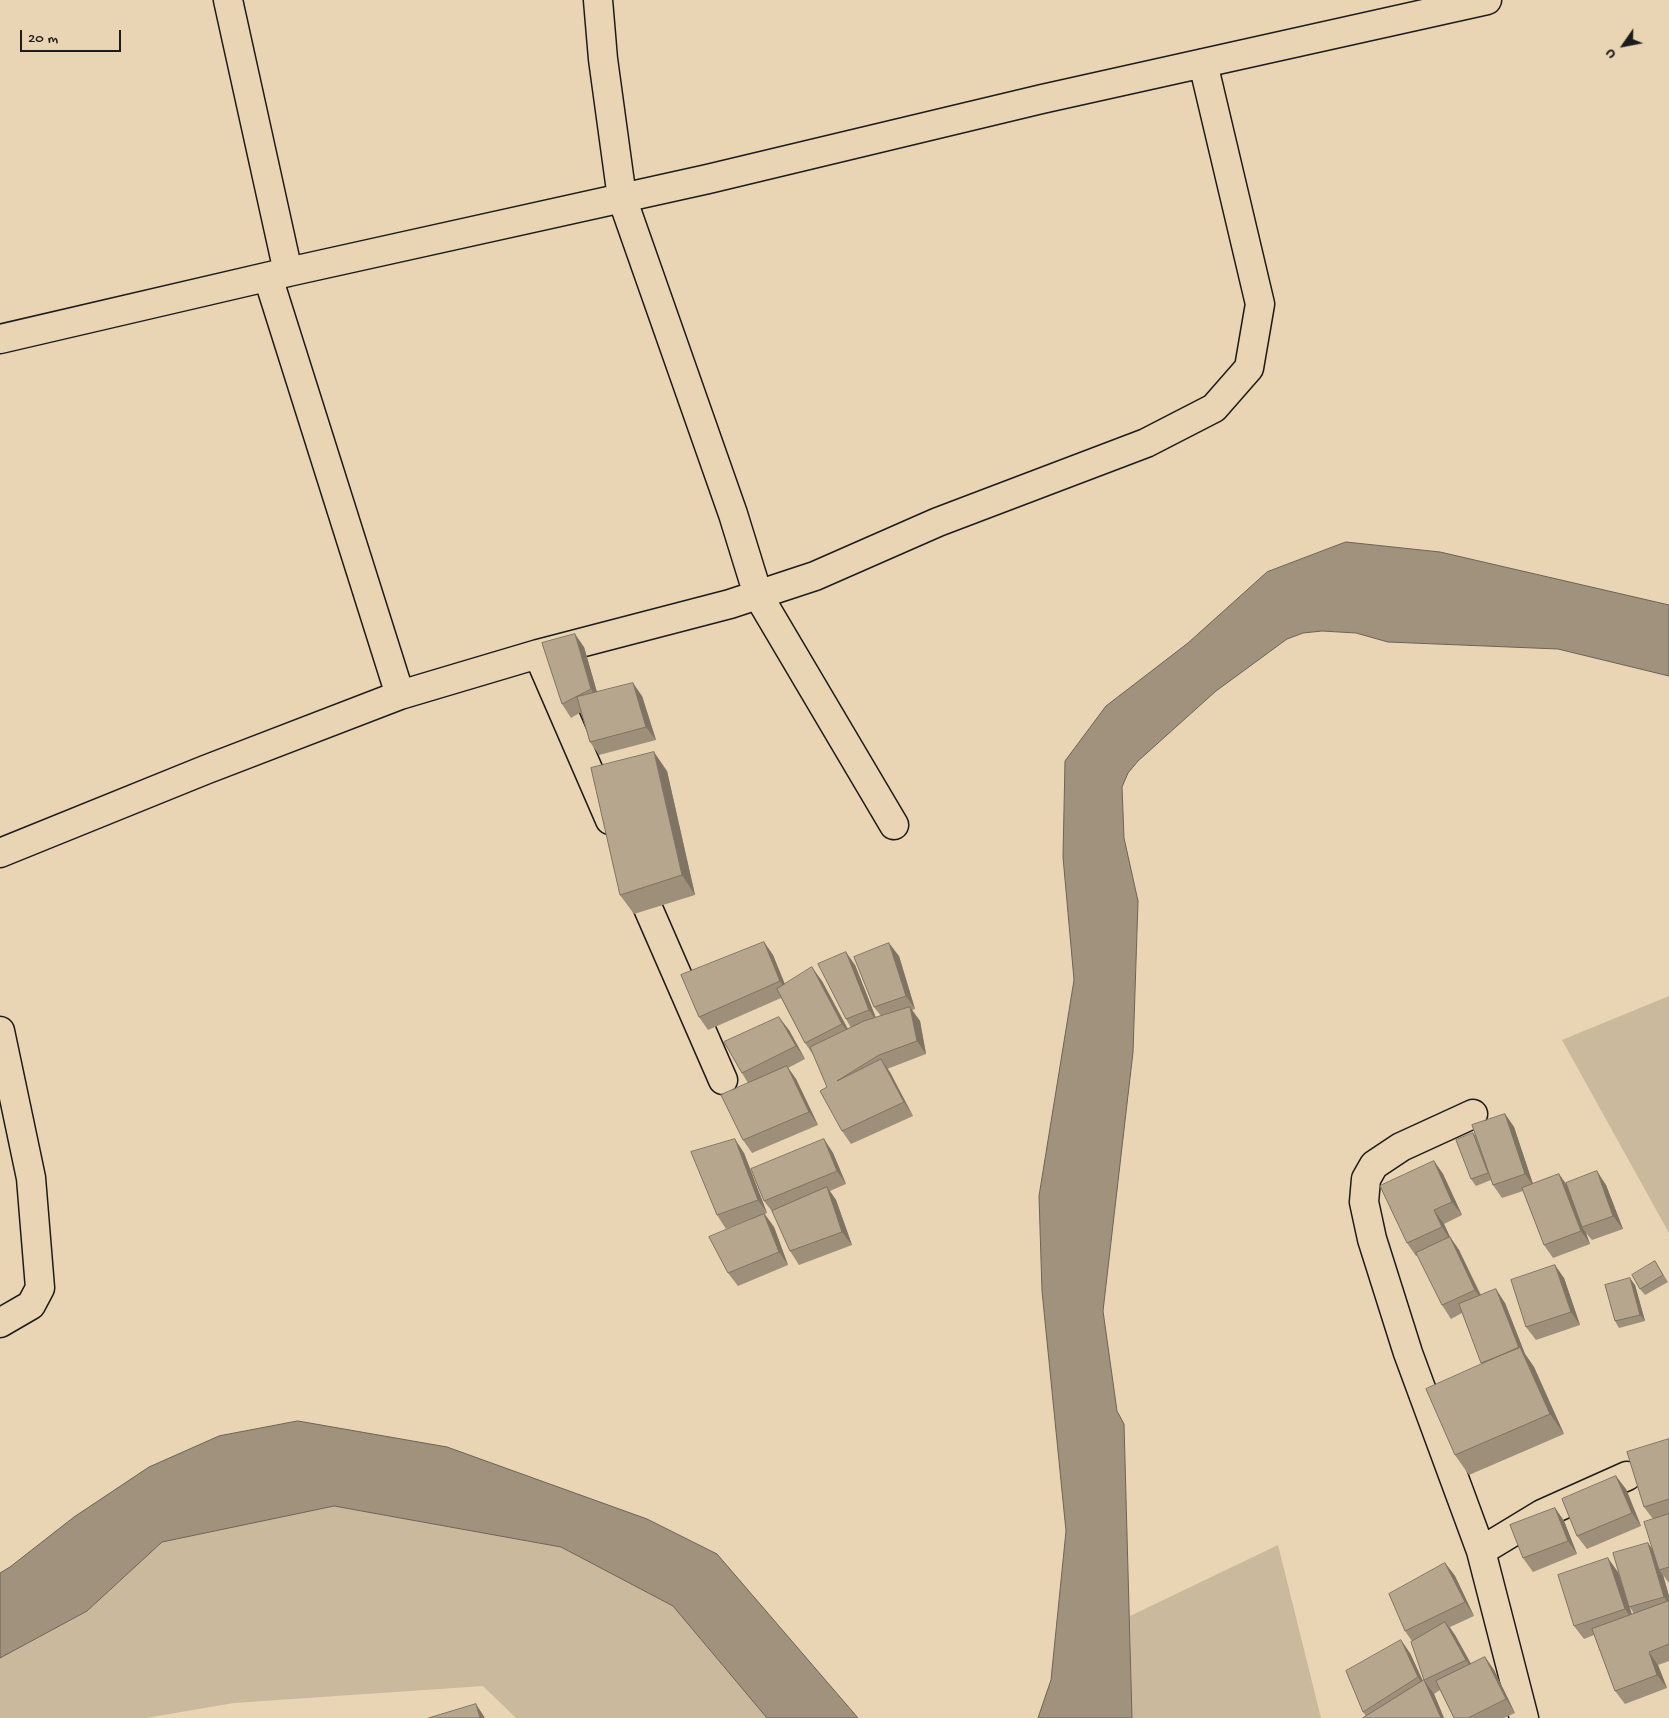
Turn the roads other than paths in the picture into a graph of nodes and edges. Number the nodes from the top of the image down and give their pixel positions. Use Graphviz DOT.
graph roads {
  1 [pos="228,0"];
  2 [pos="598,0"];
  3 [pos="1487,0"];
  4 [pos="1203,63"];
  5 [pos="622,198"];
  6 [pos="278,274"];
  7 [pos="0,338"];
  8 [pos="758,595"];
  9 [pos="538,654"];
  10 [pos="400,695"];
  11 [pos="894,825"];
  12 [pos="0,853"];
  13 [pos="0,1031"];
  14 [pos="723,1080"];
  15 [pos="1473,1114"];
  16 [pos="0,1323"];
  17 [pos="1627,1476"];
  18 [pos="1481,1551"];
  19 [pos="1524,1718"];
  1 -- 6 [label="street"];
  2 -- 5 [label="street"];
  3 -- 4 [label="street"];
  4 -- 5 [label="street"];
  4 -- 8 [label="street"];
  5 -- 6 [label="street"];
  5 -- 8 [label="street"];
  6 -- 7 [label="street"];
  6 -- 10 [label="street"];
  8 -- 9 [label="street"];
  8 -- 11 [label="street"];
  9 -- 10 [label="street"];
  9 -- 14 [label="street"];
  10 -- 12 [label="street"];
  13 -- 16 [label="street"];
  15 -- 18 [label="street"];
  17 -- 18 [label="street"];
  18 -- 19 [label="street"];
}
